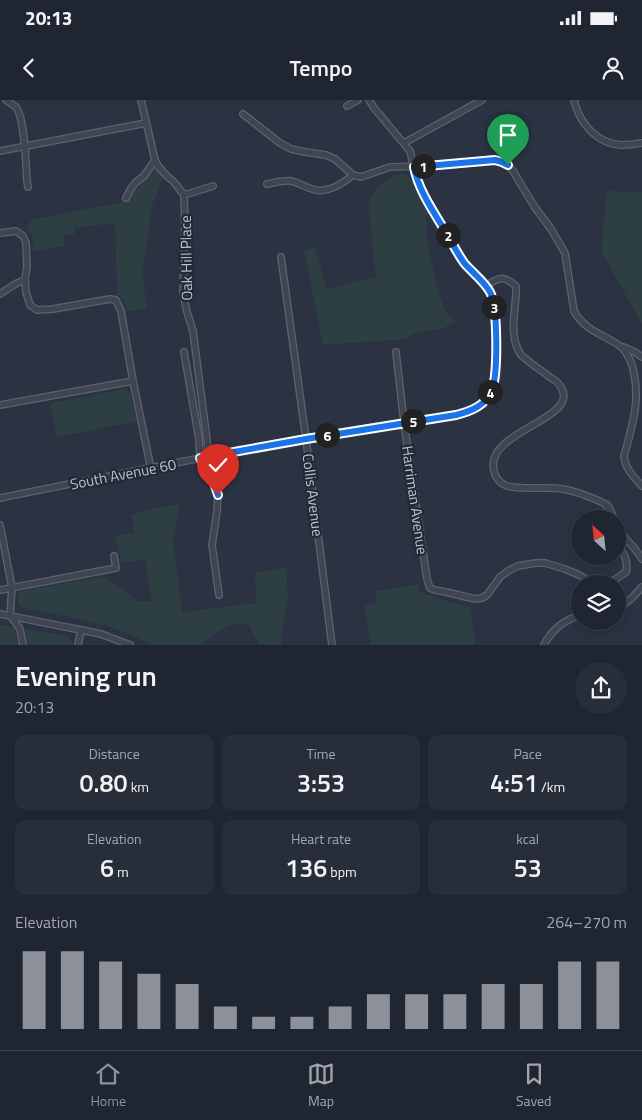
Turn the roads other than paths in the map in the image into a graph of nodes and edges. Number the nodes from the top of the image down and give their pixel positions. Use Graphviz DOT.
graph roads {
  1 [pos="6,100"];
  2 [pos="142,100"];
  3 [pos="358,100"];
  4 [pos="369,100"];
  5 [pos="482,100"];
  6 [pos="574,100"];
  7 [pos="347,106"];
  8 [pos="244,114"];
  9 [pos="146,123"];
  10 [pos="404,143"];
  11 [pos="642,143"];
  12 [pos="25,146"];
  13 [pos="0,151"];
  14 [pos="155,160"];
  15 [pos="414,167"];
  16 [pos="353,176"];
  17 [pos="267,184"];
  18 [pos="213,186"];
  19 [pos="28,187"];
  20 [pos="184,195"];
  21 [pos="126,198"];
  22 [pos="0,233"];
  23 [pos="281,257"];
  24 [pos="25,280"];
  25 [pos="486,286"];
  26 [pos="0,294"];
  27 [pos="621,346"];
  28 [pos="184,352"];
  29 [pos="396,352"];
  30 [pos="642,357"];
  31 [pos="133,381"];
  32 [pos="0,406"];
  33 [pos="404,423"];
  34 [pos="306,439"];
  35 [pos="209,456"];
  36 [pos="200,458"];
  37 [pos="151,469"];
  38 [pos="642,486"];
  39 [pos="0,498"];
  40 [pos="607,505"];
  41 [pos="608,510"];
  42 [pos="610,510"];
  43 [pos="0,525"];
  44 [pos="626,539"];
  45 [pos="114,556"];
  46 [pos="642,559"];
  47 [pos="626,560"];
  48 [pos="580,575"];
  49 [pos="622,575"];
  50 [pos="642,587"];
  51 [pos="12,588"];
  52 [pos="0,590"];
  53 [pos="219,596"];
  54 [pos="626,603"];
  55 [pos="0,614"];
  56 [pos="10,616"];
  57 [pos="571,619"];
  58 [pos="81,630"];
  59 [pos="22,645"];
  60 [pos="78,645"];
  61 [pos="130,645"];
  62 [pos="332,645"];
  63 [pos="544,645"];
  1 -- 12 [label="street"];
  2 -- 9 [label="street, Oak Hill Place"];
  3 -- 7 [label="street"];
  4 -- 10 [label="street"];
  5 -- 10 [label="street"];
  6 -- 11 [label="street"];
  8 -- 16 [label="street"];
  9 -- 12 [label="street"];
  9 -- 14 [label="street, Oak Hill Place"];
  10 -- 15 [label="street"];
  12 -- 13 [label="street"];
  12 -- 19 [label="street"];
  14 -- 20 [label="street, Oak Hill Place"];
  14 -- 21 [label="street"];
  15 -- 16 [label="street"];
  15 -- 25 [label="street"];
  15 -- 27 [label="street"];
  16 -- 17 [label="street"];
  18 -- 20 [label="street"];
  20 -- 35 [label="street, Oak Hill Place"];
  22 -- 24 [label="street"];
  23 -- 34 [label="street, Collis Avenue"];
  24 -- 26 [label="street"];
  24 -- 31 [label="street"];
  25 -- 33 [label="street, South Avenue 60"];
  25 -- 40 [label="street"];
  27 -- 30 [label="street"];
  27 -- 38 [label="street"];
  28 -- 36 [label="street"];
  29 -- 33 [label="street, Harriman Avenue"];
  31 -- 32 [label="street"];
  31 -- 37 [label="street"];
  33 -- 34 [label="street, South Avenue 60"];
  33 -- 48 [label="street, Harriman Avenue"];
  34 -- 35 [label="street, South Avenue 60"];
  34 -- 62 [label="street, Collis Avenue"];
  35 -- 36 [label="street, South Avenue 60"];
  36 -- 37 [label="street, South Avenue 60"];
  36 -- 53 [label="street"];
  37 -- 39 [label="street, South Avenue 60"];
  40 -- 41 [label="street"];
  40 -- 42 [label="street"];
  43 -- 51 [label="street"];
  44 -- 46 [label="street"];
  45 -- 51 [label="street"];
  47 -- 49 [label="street"];
  50 -- 54 [label="street"];
  51 -- 52 [label="street"];
  51 -- 56 [label="street"];
  55 -- 56 [label="street"];
  56 -- 58 [label="street"];
  56 -- 59 [label="street"];
  57 -- 63 [label="street"];
  58 -- 60 [label="street"];
  58 -- 61 [label="street"];
}
